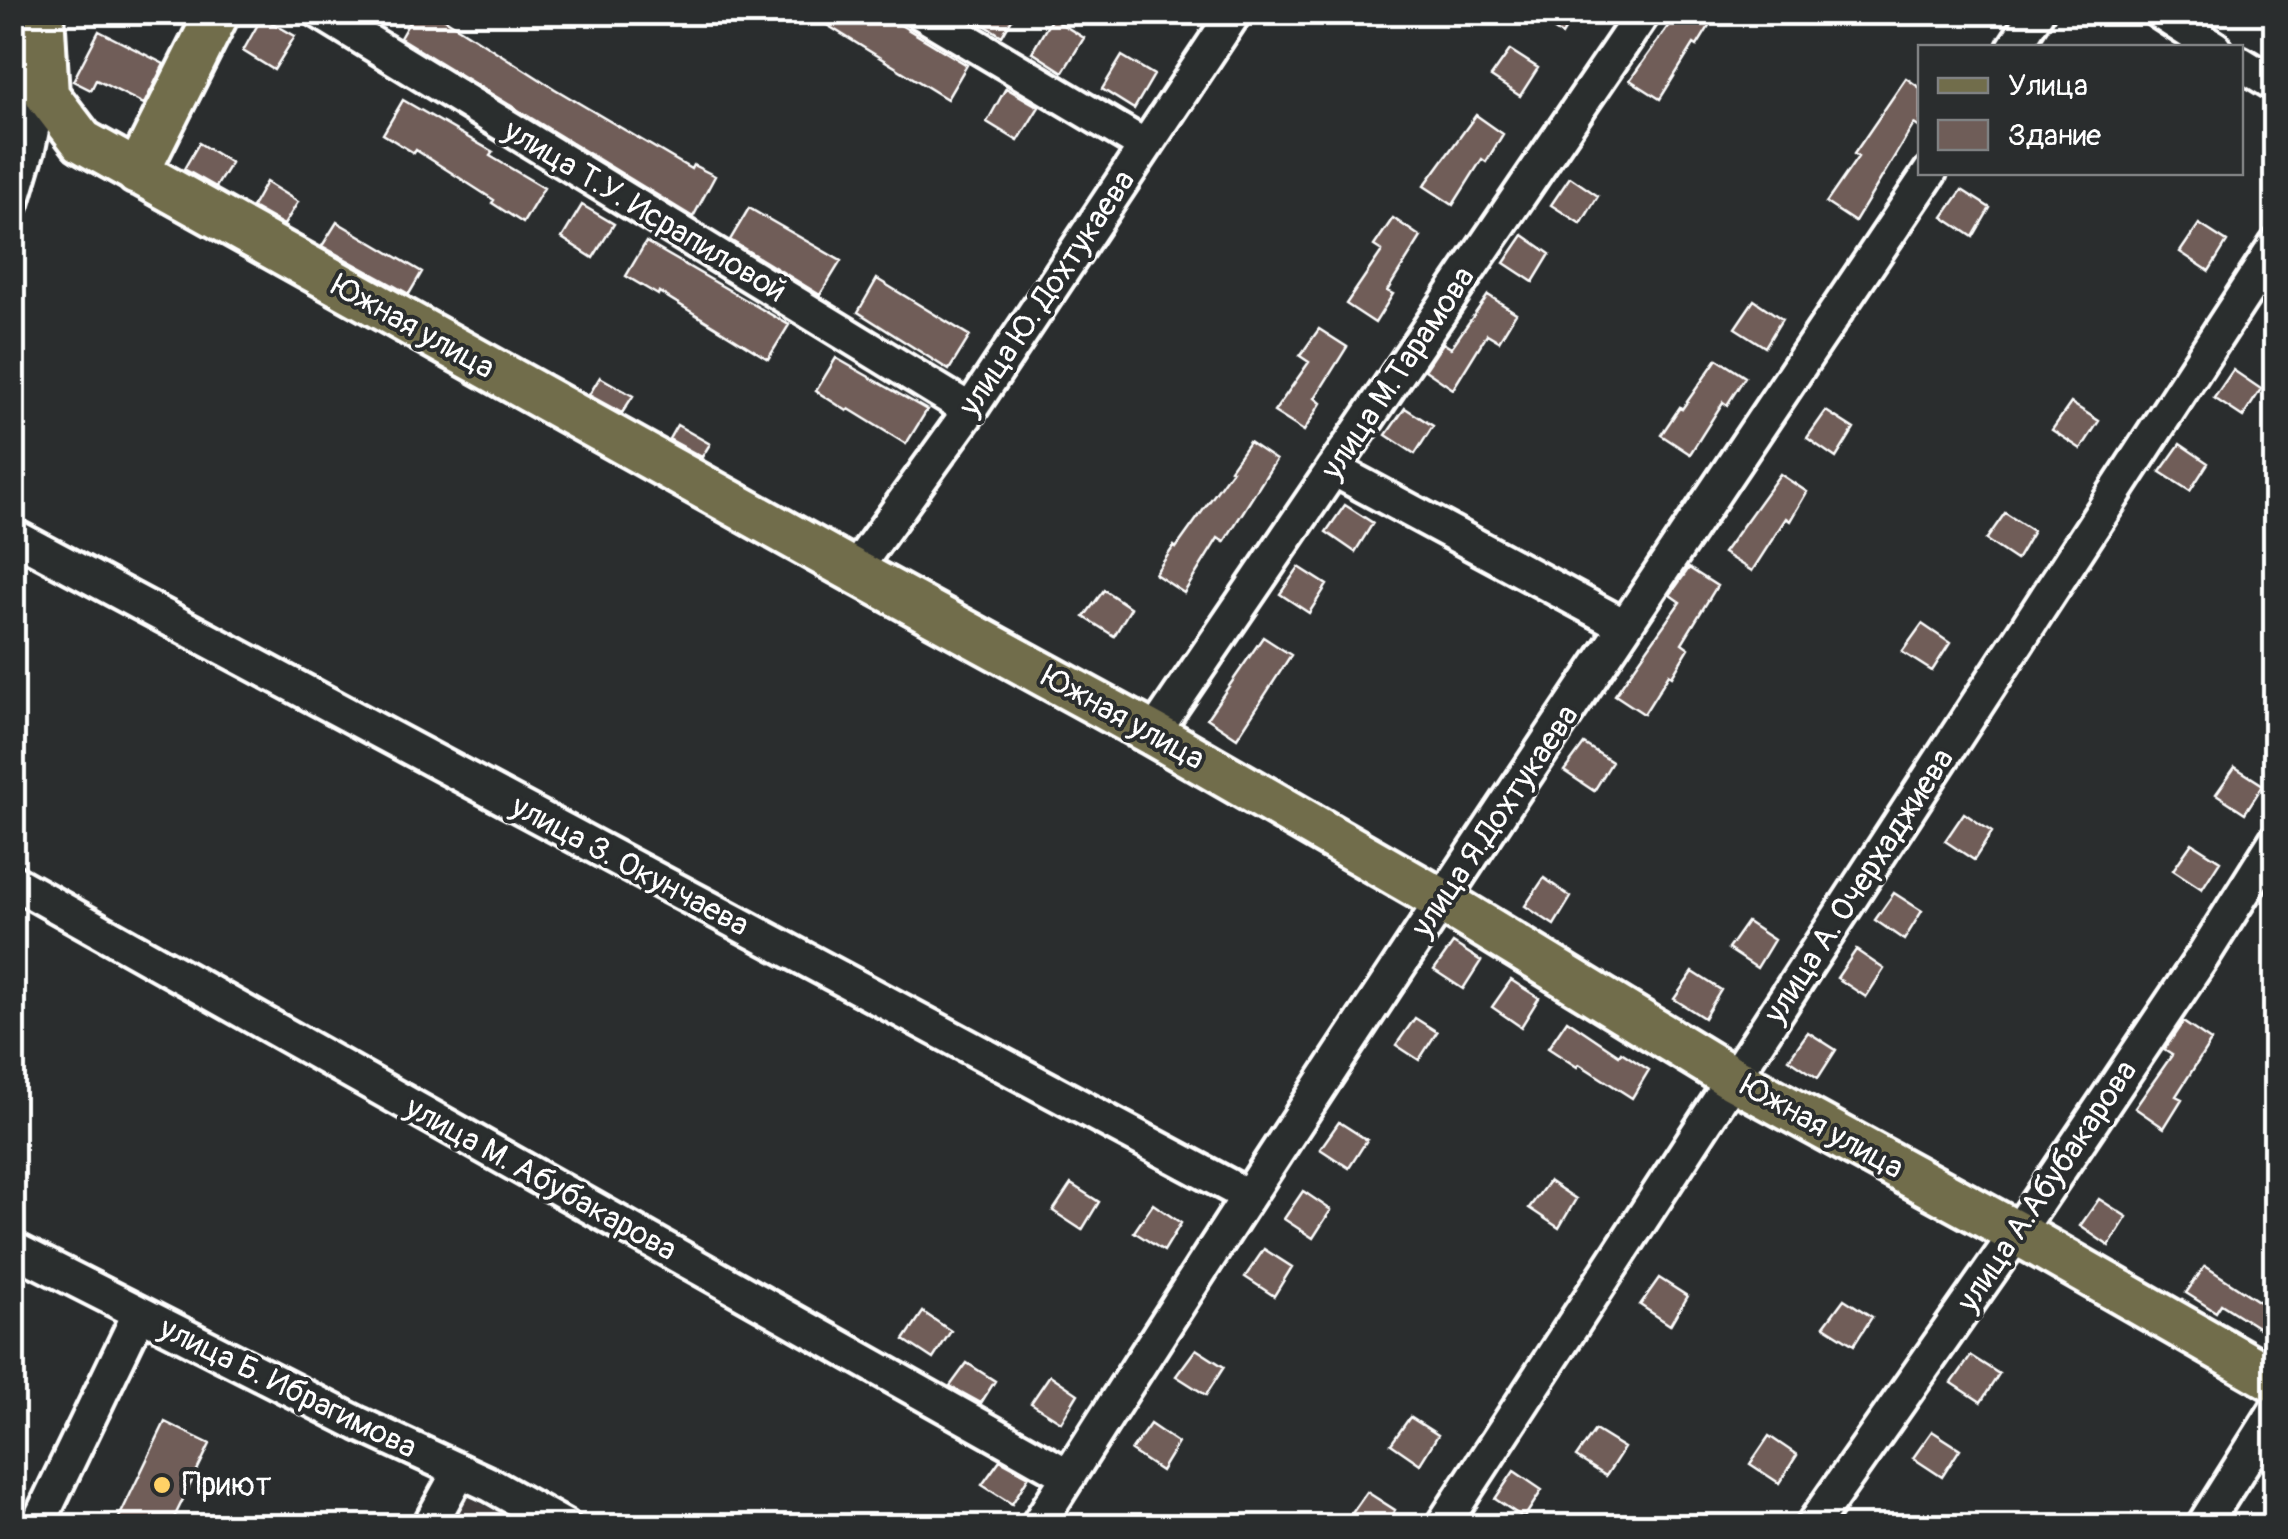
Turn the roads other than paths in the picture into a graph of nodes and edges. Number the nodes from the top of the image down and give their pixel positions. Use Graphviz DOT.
graph roads {
  1 [pos="42,12"];
  2 [pos="56,12"];
  3 [pos="218,12"];
  4 [pos="320,12"];
  5 [pos="920,12"];
  6 [pos="1235,12"];
  7 [pos="1644,12"];
  8 [pos="2037,12"];
  9 [pos="2159,12"];
  10 [pos="2016,45"];
  11 [pos="2210,45"];
  12 [pos="46,65"];
  13 [pos="2243,65"];
  14 [pos="2276,85"];
  15 [pos="1145,146"];
  16 [pos="137,174"];
  17 [pos="1928,175"];
  18 [pos="12,203"];
  19 [pos="2276,245"];
  20 [pos="970,410"];
  21 [pos="1333,469"];
  22 [pos="12,535"];
  23 [pos="854,571"];
  24 [pos="1625,626"];
  25 [pos="1153,734"];
  26 [pos="2276,840"];
  27 [pos="12,882"];
  28 [pos="1442,900"];
  29 [pos="1734,1079"];
  30 [pos="1248,1196"];
  31 [pos="2016,1233"];
  32 [pos="12,1248"];
  33 [pos="139,1314"];
  34 [pos="2276,1381"];
  35 [pos="2276,1410"];
  36 [pos="458,1472"];
  37 [pos="1069,1476"];
  38 [pos="37,1526"];
  39 [pos="429,1526"];
  40 [pos="564,1526"];
  41 [pos="1038,1526"];
  42 [pos="1442,1526"];
  43 [pos="1812,1526"];
  44 [pos="2203,1526"];
  1 -- 12 [label="main road, Южная улица"];
  2 -- 12 [label="street"];
  3 -- 16 [label="main road"];
  4 -- 20 [label="street, улица Т.У. Исрапиловой"];
  5 -- 15 [label="street"];
  6 -- 15 [label="street, улица Ю. Дохтукаева"];
  7 -- 21 [label="street, улица М.Тарамова"];
  8 -- 10 [label="street"];
  9 -- 11 [label="street"];
  12 -- 16 [label="main road, Южная улица"];
  12 -- 18 [label="street"];
  13 -- 14 [label="street"];
  15 -- 20 [label="street, улица Ю. Дохтукаева"];
  16 -- 23 [label="main road, Южная улица"];
  17 -- 24 [label="street, улица Я.Дохтукаева"];
  19 -- 29 [label="street, улица А. Очерхаджиева"];
  20 -- 23 [label="street, улица Ю. Дохтукаева"];
  21 -- 24 [label="street"];
  21 -- 25 [label="street, улица М.Тарамова"];
  22 -- 30 [label="street, улица З. Окунчаева"];
  23 -- 25 [label="main road, Южная улица"];
  24 -- 28 [label="street, улица Я.Дохтукаева"];
  25 -- 28 [label="main road, Южная улица"];
  26 -- 31 [label="street, улица А.Абубакарова"];
  27 -- 37 [label="street, улица М. Абубакарова"];
  28 -- 29 [label="main road, Южная улица"];
  28 -- 30 [label="street, улица Я.Дохтукаева"];
  29 -- 31 [label="main road, Южная улица"];
  29 -- 42 [label="street, улица А. Очерхаджиева"];
  30 -- 37 [label="street, улица Я.Дохтукаева"];
  31 -- 34 [label="main road, Южная улица"];
  31 -- 43 [label="street, улица А.Абубакарова"];
  32 -- 33 [label="street, улица Б. Ибрагимова"];
  33 -- 36 [label="street, улица Б. Ибрагимова"];
  33 -- 38 [label="street"];
  35 -- 44 [label="street"];
  36 -- 39 [label="street"];
  36 -- 40 [label="street, улица Б. Ибрагимова"];
  37 -- 41 [label="street, улица Я.Дохтукаева"];
}
